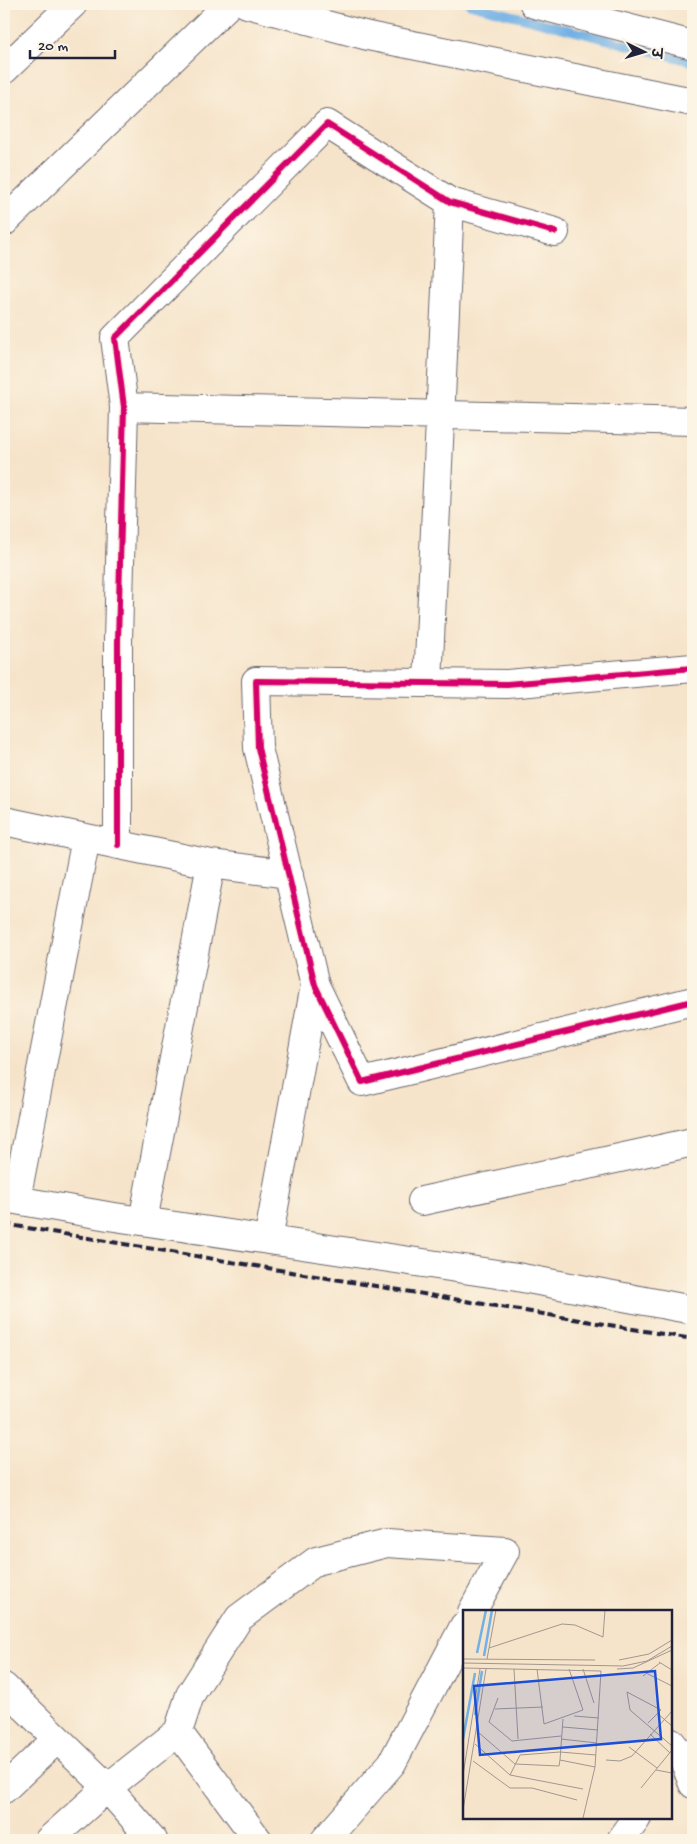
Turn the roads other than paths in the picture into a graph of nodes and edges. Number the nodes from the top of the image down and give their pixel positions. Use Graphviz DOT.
graph roads {
  1 [pos="73,4"];
  2 [pos="229,4"];
  3 [pos="247,4"];
  4 [pos="534,4"];
  5 [pos="693,45"];
  6 [pos="4,70"];
  7 [pos="693,102"];
  8 [pos="450,202"];
  9 [pos="4,222"];
  10 [pos="555,232"];
  11 [pos="124,407"];
  12 [pos="442,414"];
  13 [pos="693,421"];
  14 [pos="693,668"];
  15 [pos="428,683"];
  16 [pos="4,821"];
  17 [pos="86,838"];
  18 [pos="118,845"];
  19 [pos="211,864"];
  20 [pos="289,874"];
  21 [pos="315,985"];
  22 [pos="693,1001"];
  23 [pos="693,1142"];
  24 [pos="10,1199"];
  25 [pos="422,1201"];
  26 [pos="143,1221"];
  27 [pos="268,1240"];
  28 [pos="693,1310"];
  29 [pos="473,1610"];
  30 [pos="463,1628"];
  31 [pos="4,1687"];
  32 [pos="178,1732"];
  33 [pos="58,1739"];
  34 [pos="675,1758"];
  35 [pos="693,1784"];
  36 [pos="107,1788"];
  37 [pos="4,1789"];
  38 [pos="636,1819"];
  39 [pos="254,1839"];
  40 [pos="49,1840"];
  41 [pos="153,1840"];
  42 [pos="325,1840"];
  43 [pos="621,1840"];
  1 -- 6 [label="street"];
  2 -- 9 [label="street"];
  3 -- 7 [label="street"];
  4 -- 5 [label="street"];
  8 -- 10 [label="street"];
  8 -- 11 [label="street"];
  8 -- 12 [label="street"];
  11 -- 12 [label="street"];
  11 -- 18 [label="street"];
  12 -- 13 [label="street"];
  12 -- 15 [label="street"];
  14 -- 15 [label="street"];
  15 -- 20 [label="street"];
  16 -- 17 [label="street"];
  17 -- 18 [label="street"];
  17 -- 24 [label="street"];
  18 -- 19 [label="street"];
  19 -- 20 [label="street"];
  19 -- 26 [label="street"];
  20 -- 21 [label="street"];
  21 -- 22 [label="street"];
  21 -- 27 [label="street"];
  23 -- 25 [label="street"];
  24 -- 26 [label="street"];
  26 -- 27 [label="street"];
  27 -- 28 [label="street"];
  29 -- 32 [label="street"];
  30 -- 42 [label="street"];
  31 -- 33 [label="street"];
  32 -- 36 [label="street"];
  32 -- 39 [label="street"];
  33 -- 36 [label="street"];
  33 -- 37 [label="street"];
  34 -- 35 [label="street"];
  36 -- 40 [label="street"];
  36 -- 41 [label="street"];
  38 -- 43 [label="street"];
}
